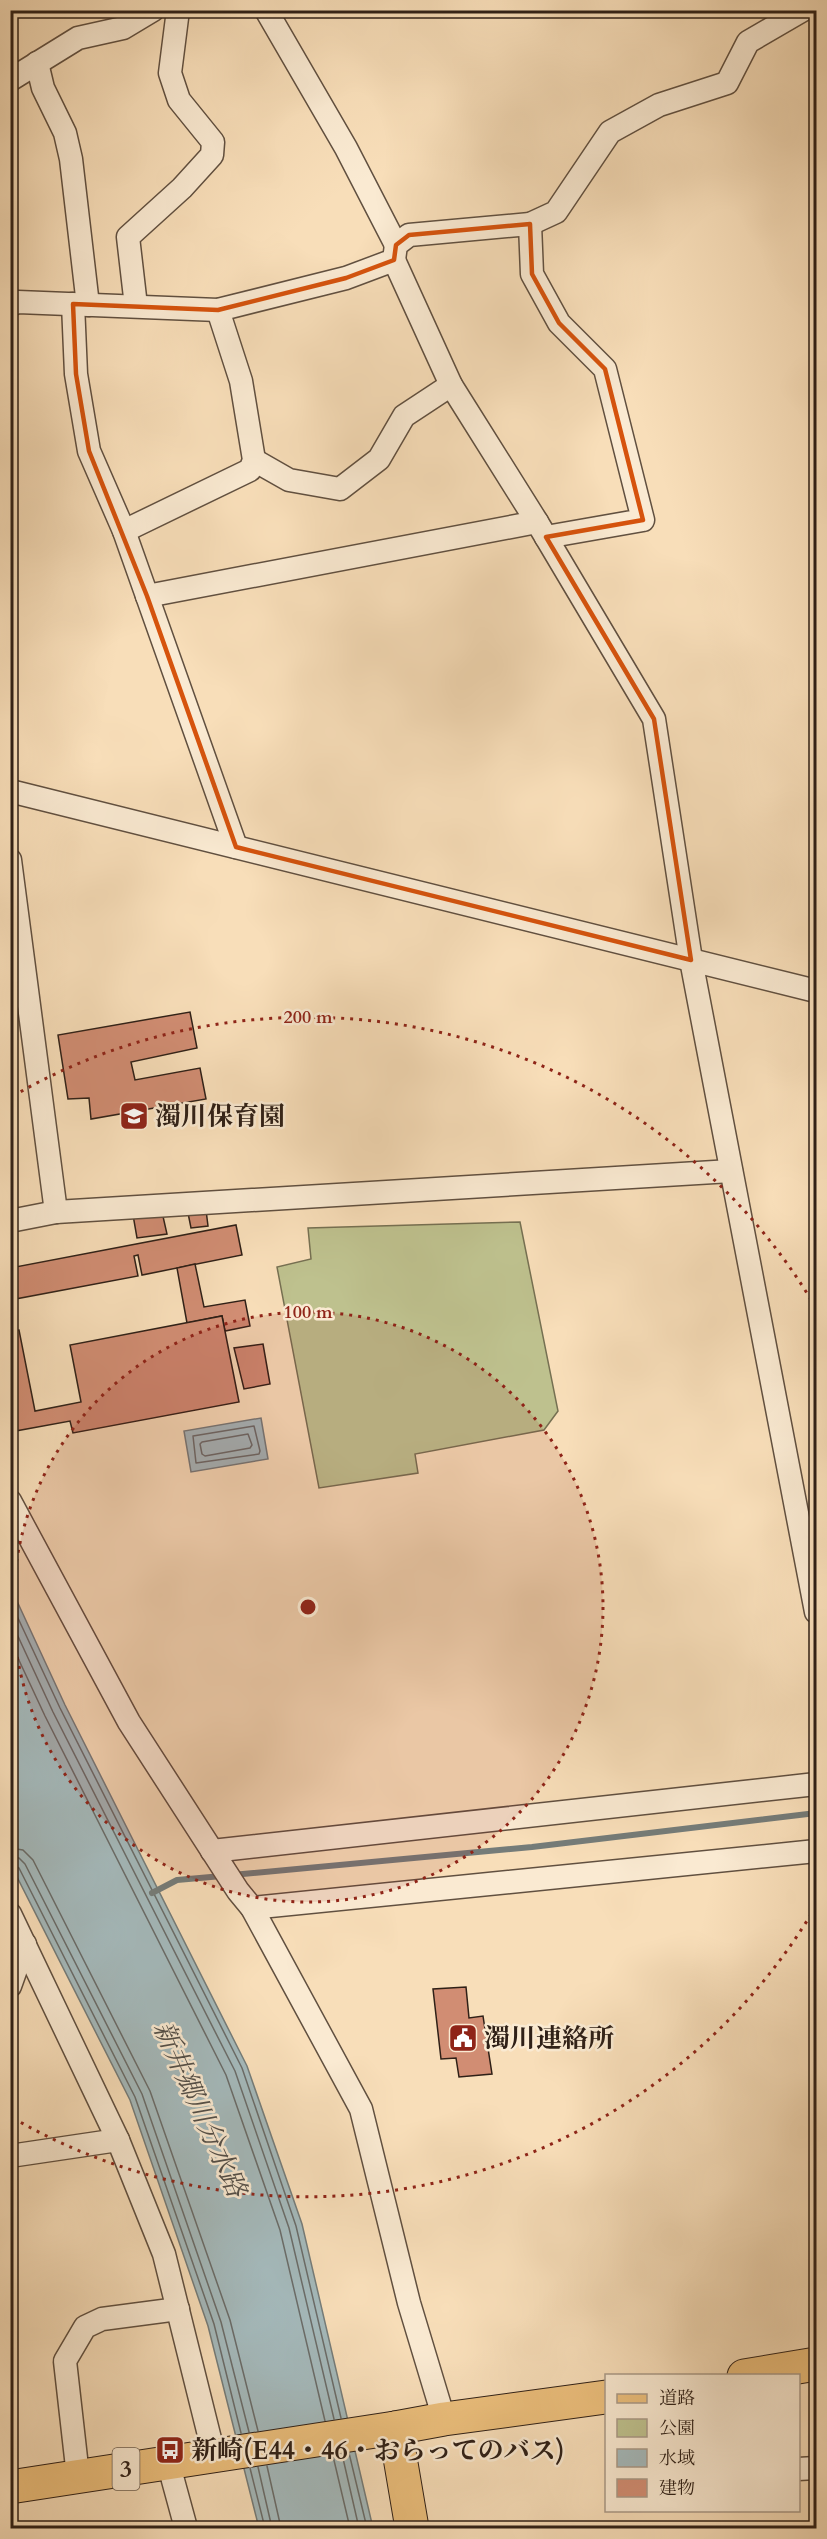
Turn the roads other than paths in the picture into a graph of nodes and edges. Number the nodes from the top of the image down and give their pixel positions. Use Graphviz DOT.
graph roads {
  1 [pos="153,10"];
  2 [pos="178,10"];
  3 [pos="266,10"];
  4 [pos="802,10"];
  5 [pos="37,63"];
  6 [pos="10,80"];
  7 [pos="530,224"];
  8 [pos="395,252"];
  9 [pos="81,304"];
  10 [pos="10,305"];
  11 [pos="136,306"];
  12 [pos="218,310"];
  13 [pos="451,385"];
  14 [pos="254,460"];
  15 [pos="541,529"];
  16 [pos="124,531"];
  17 [pos="147,596"];
  18 [pos="10,791"];
  19 [pos="236,847"];
  20 [pos="10,860"];
  21 [pos="692,960"];
  22 [pos="816,991"];
  23 [pos="731,1171"];
  24 [pos="56,1212"];
  25 [pos="10,1221"];
  26 [pos="10,1501"];
  27 [pos="816,1612"];
  28 [pos="816,1784"];
  29 [pos="212,1851"];
  30 [pos="816,1851"];
  31 [pos="252,1908"];
  32 [pos="10,1914"];
  33 [pos="25,1944"];
  34 [pos="10,1986"];
  35 [pos="118,2140"];
  36 [pos="10,2156"];
  37 [pos="178,2309"];
  38 [pos="816,2364"];
  39 [pos="756,2374"];
  40 [pos="600,2403"];
  41 [pos="444,2418"];
  42 [pos="384,2430"];
  43 [pos="227,2453"];
  44 [pos="168,2462"];
  45 [pos="816,2468"];
  46 [pos="800,2469"];
  47 [pos="78,2476"];
  48 [pos="10,2487"];
  49 [pos="186,2529"];
  50 [pos="412,2529"];
  1 -- 5 [label="street"];
  2 -- 11 [label="street"];
  3 -- 8 [label="street"];
  4 -- 7 [label="street"];
  5 -- 6 [label="street"];
  5 -- 9 [label="street"];
  7 -- 8 [label="street"];
  7 -- 15 [label="street"];
  8 -- 12 [label="street"];
  8 -- 13 [label="street"];
  9 -- 10 [label="street"];
  9 -- 11 [label="street"];
  9 -- 16 [label="street"];
  11 -- 12 [label="street"];
  12 -- 14 [label="street"];
  13 -- 14 [label="street"];
  13 -- 15 [label="street"];
  14 -- 16 [label="street"];
  15 -- 17 [label="street"];
  15 -- 21 [label="street"];
  16 -- 17 [label="street"];
  17 -- 19 [label="street"];
  18 -- 19 [label="street"];
  19 -- 21 [label="street"];
  20 -- 24 [label="street"];
  21 -- 22 [label="street"];
  21 -- 23 [label="street"];
  23 -- 24 [label="street"];
  23 -- 27 [label="street"];
  24 -- 25 [label="street"];
  26 -- 29 [label="street"];
  28 -- 29 [label="street"];
  29 -- 31 [label="street"];
  30 -- 31 [label="street"];
  31 -- 41 [label="street"];
  32 -- 33 [label="street"];
  33 -- 34 [label="street"];
  33 -- 35 [label="street"];
  35 -- 36 [label="street"];
  35 -- 37 [label="street"];
  37 -- 43 [label="street"];
  37 -- 47 [label="street"];
  38 -- 39 [label="main road"];
  40 -- 41 [label="main road, 3"];
  41 -- 42 [label="main road, 3"];
  42 -- 43 [label="main road, 3"];
  42 -- 50 [label="main road"];
  43 -- 44 [label="main road, 3"];
  44 -- 47 [label="main road, 3"];
  44 -- 49 [label="street"];
  45 -- 46 [label="street"];
  47 -- 48 [label="main road, 3"];
}
